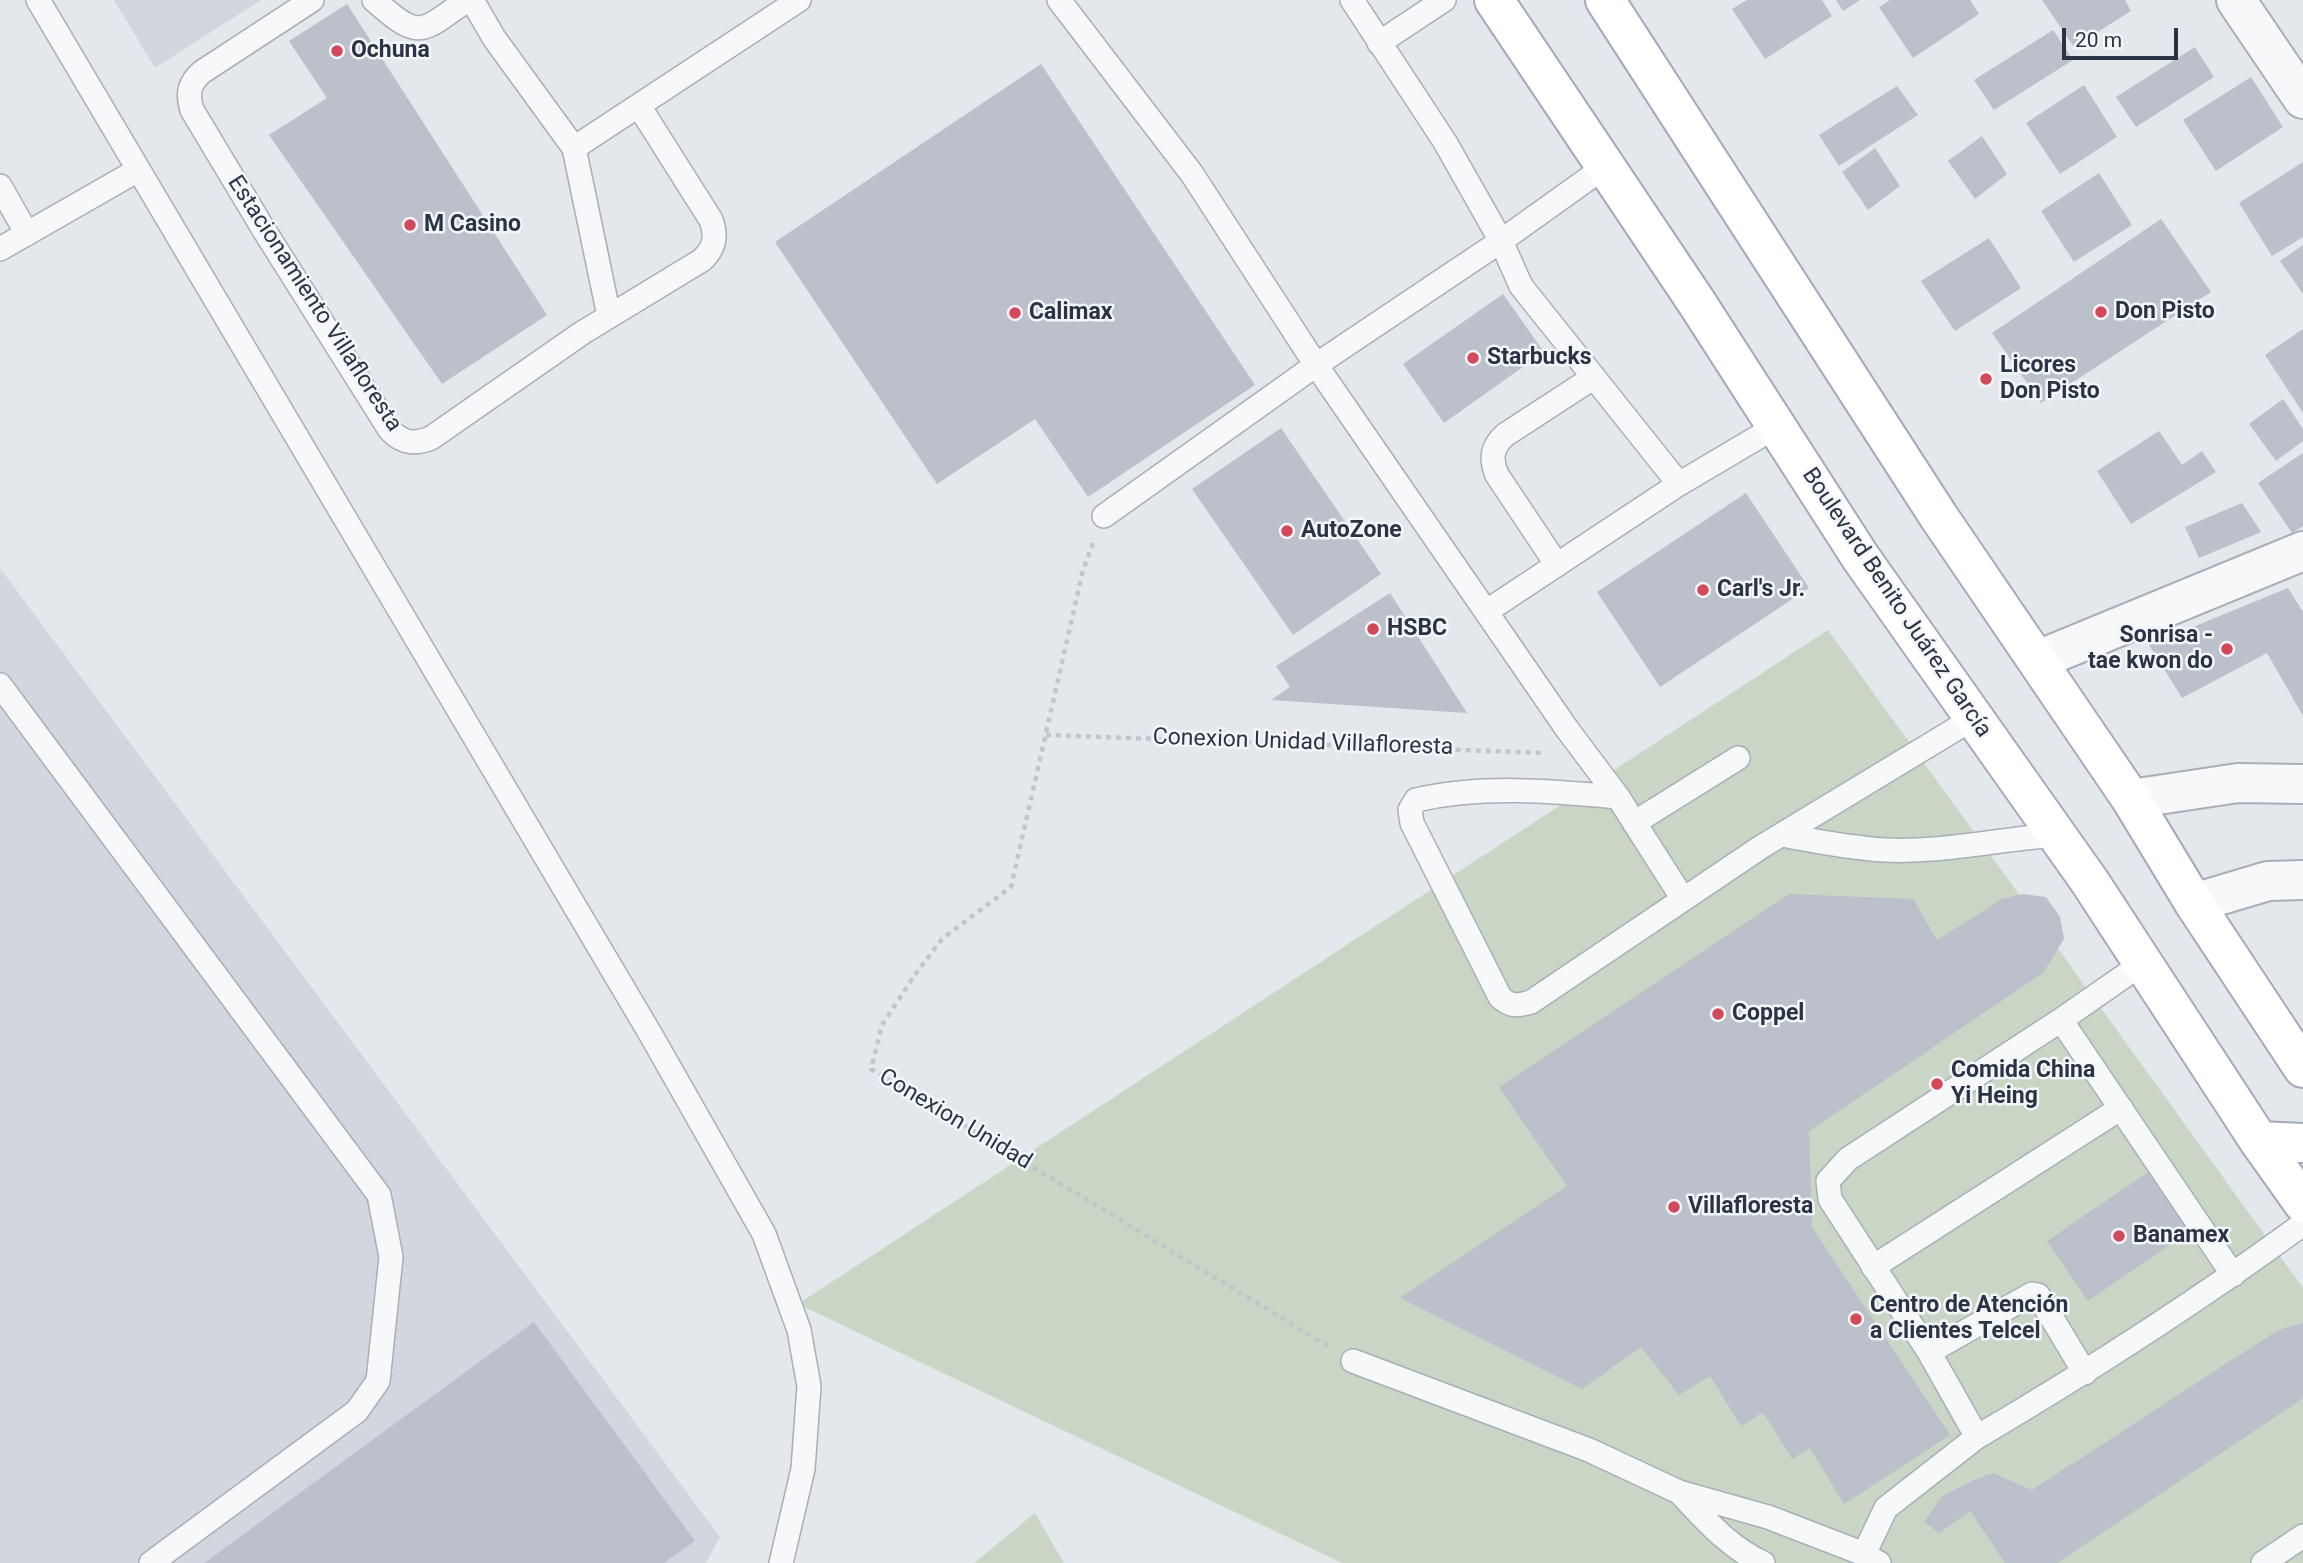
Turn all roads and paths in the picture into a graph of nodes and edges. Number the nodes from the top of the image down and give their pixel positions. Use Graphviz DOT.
graph roads {
  1 [pos="38,0"];
  2 [pos="312,0"];
  3 [pos="374,0"];
  4 [pos="467,0"];
  5 [pos="472,0"];
  6 [pos="799,0"];
  7 [pos="1059,0"];
  8 [pos="1352,0"];
  9 [pos="1444,0"];
  10 [pos="1494,0"];
  11 [pos="1605,0"];
  12 [pos="2236,0"];
  13 [pos="1379,43"];
  14 [pos="2303,99"];
  15 [pos="639,106"];
  16 [pos="574,148"];
  17 [pos="1606,166"];
  18 [pos="138,170"];
  19 [pos="0,186"];
  20 [pos="27,233"];
  21 [pos="1501,242"];
  22 [pos="0,249"];
  23 [pos="609,316"];
  24 [pos="1316,365"];
  25 [pos="1594,377"];
  26 [pos="1777,426"];
  27 [pos="1679,484"];
  28 [pos="1104,516"];
  29 [pos="2303,551"];
  30 [pos="1557,565"];
  31 [pos="1487,611"];
  32 [pos="2038,660"];
  33 [pos="0,685"];
  34 [pos="1974,718"];
  35 [pos="1046,734"];
  36 [pos="1547,753"];
  37 [pos="1738,758"];
  38 [pos="2303,784"];
  39 [pos="1618,797"];
  40 [pos="2131,799"];
  41 [pos="1634,823"];
  42 [pos="1782,835"];
  43 [pos="2057,835"];
  44 [pos="2303,880"];
  45 [pos="1683,899"];
  46 [pos="2194,903"];
  47 [pos="2143,963"];
  48 [pos="2061,1020"];
  49 [pos="2303,1068"];
  50 [pos="2121,1108"];
  51 [pos="2259,1141"];
  52 [pos="2303,1143"];
  53 [pos="2303,1203"];
  54 [pos="2303,1224"];
  55 [pos="1873,1267"];
  56 [pos="2233,1275"];
  57 [pos="1929,1352"];
  58 [pos="1353,1361"];
  59 [pos="2085,1373"];
  60 [pos="1977,1437"];
  61 [pos="1679,1492"];
  62 [pos="2303,1536"];
  63 [pos="1872,1558"];
  64 [pos="151,1563"];
  65 [pos="781,1563"];
  66 [pos="1763,1563"];
  67 [pos="2263,1563"];
  1 -- 18 [label="lane"];
  2 -- 23 [label="lane, Estacionamiento Villafloresta"];
  3 -- 4 [label="lane"];
  5 -- 16 [label="lane"];
  6 -- 15 [label="lane"];
  7 -- 24 [label="lane"];
  8 -- 13 [label="lane"];
  9 -- 13 [label="lane"];
  10 -- 17 [label="main road, Boulevard Benito Juárez García"];
  11 -- 32 [label="main road"];
  12 -- 14 [label="street"];
  13 -- 21 [label="lane"];
  15 -- 16 [label="lane"];
  15 -- 23 [label="lane, Estacionamiento Villafloresta"];
  16 -- 23 [label="lane"];
  17 -- 21 [label="lane"];
  17 -- 26 [label="main road, Boulevard Benito Juárez García"];
  18 -- 20 [label="lane"];
  18 -- 65 [label="lane"];
  19 -- 20 [label="lane"];
  20 -- 22 [label="lane"];
  21 -- 24 [label="lane"];
  21 -- 25 [label="lane"];
  24 -- 28 [label="lane"];
  24 -- 31 [label="lane"];
  25 -- 27 [label="lane"];
  25 -- 30 [label="lane"];
  26 -- 27 [label="lane"];
  26 -- 34 [label="main road, Boulevard Benito Juárez García"];
  27 -- 30 [label="lane"];
  28 -- 35 [label="path, Conexion Unidad"];
  29 -- 32 [label="street"];
  30 -- 31 [label="lane"];
  31 -- 39 [label="lane"];
  32 -- 40 [label="main road"];
  33 -- 64 [label="lane"];
  34 -- 42 [label="lane"];
  34 -- 43 [label="main road, Boulevard Benito Juárez García"];
  35 -- 36 [label="path, Conexion Unidad Villafloresta"];
  35 -- 58 [label="path, Conexion Unidad"];
  37 -- 41 [label="lane"];
  38 -- 40 [label="street"];
  39 -- 41 [label="lane"];
  39 -- 45 [label="lane"];
  40 -- 46 [label="main road"];
  41 -- 45 [label="lane"];
  42 -- 43 [label="lane"];
  42 -- 45 [label="lane"];
  43 -- 47 [label="main road, Boulevard Benito Juárez García"];
  44 -- 46 [label="street"];
  46 -- 49 [label="main road"];
  47 -- 48 [label="lane"];
  47 -- 51 [label="main road, Boulevard Benito Juárez García"];
  48 -- 50 [label="lane"];
  48 -- 55 [label="lane"];
  50 -- 55 [label="lane"];
  50 -- 56 [label="lane"];
  51 -- 52 [label="main road"];
  51 -- 53 [label="main road, Boulevard Benito Juárez García"];
  54 -- 56 [label="lane"];
  55 -- 57 [label="lane"];
  56 -- 59 [label="lane"];
  57 -- 59 [label="lane"];
  57 -- 60 [label="lane"];
  58 -- 61 [label="lane"];
  59 -- 60 [label="lane"];
  60 -- 63 [label="lane"];
  61 -- 63 [label="lane"];
  61 -- 66 [label="lane"];
  62 -- 67 [label="lane"];
}
